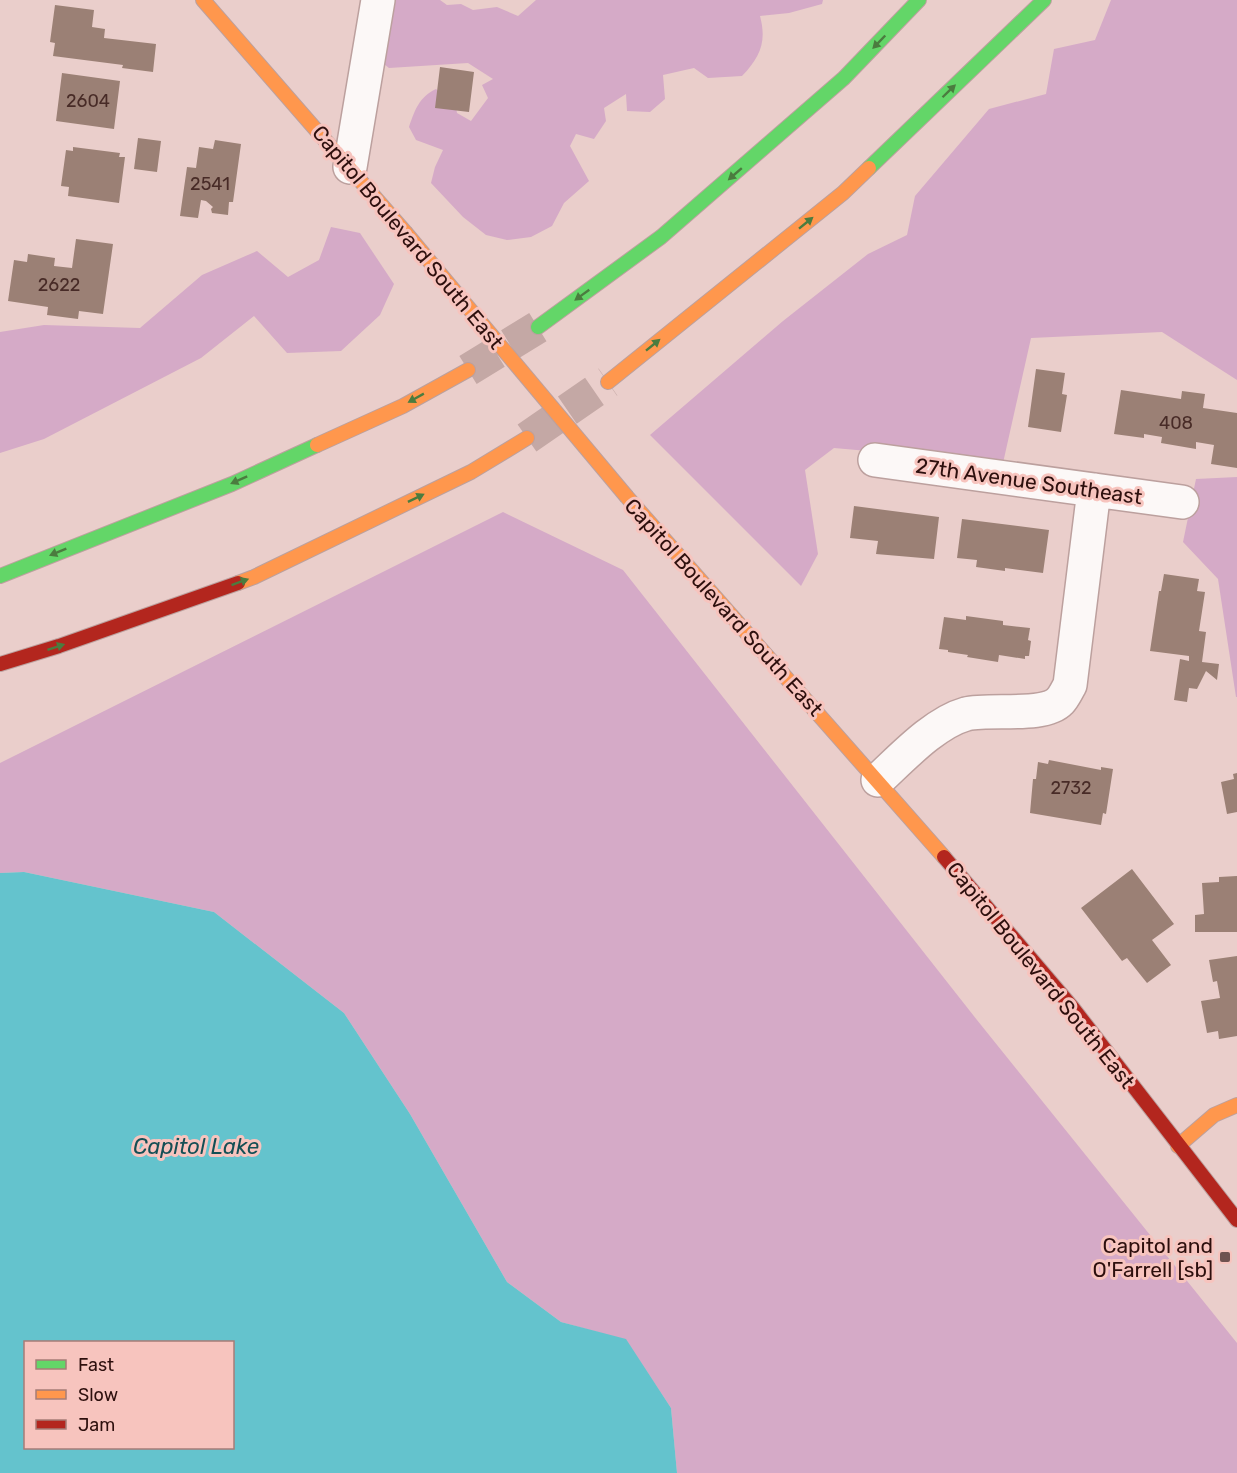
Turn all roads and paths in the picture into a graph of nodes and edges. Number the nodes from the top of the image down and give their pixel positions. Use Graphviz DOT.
graph roads {
  1 [pos="203,0"];
  2 [pos="378,0"];
  3 [pos="919,0"];
  4 [pos="1039,0"];
  5 [pos="1044,0"];
  6 [pos="989,54"];
  7 [pos="350,167"];
  8 [pos="538,327"];
  9 [pos="468,370"];
  10 [pos="608,382"];
  11 [pos="526,438"];
  12 [pos="875,460"];
  13 [pos="1094,490"];
  14 [pos="1182,502"];
  15 [pos="0,576"];
  16 [pos="0,664"];
  17 [pos="878,780"];
  18 [pos="1237,1105"];
  19 [pos="1178,1146"];
  20 [pos="1237,1220"];
  1 -- 7 [label="main road, Capitol Boulevard South East"];
  2 -- 7 [label="street"];
  3 -- 8 [label="main road, one-way"];
  4 -- 6 [label="main road"];
  5 -- 6 [label="main road"];
  10 -- 6 [label="main road, one-way"];
  7 -- 17 [label="main road, Capitol Boulevard South East, bridge"];
  9 -- 15 [label="main road, one-way"];
  16 -- 11 [label="main road, one-way"];
  12 -- 13 [label="street, 27th Avenue Southeast"];
  13 -- 14 [label="street, 27th Avenue Southeast"];
  13 -- 17 [label="street"];
  17 -- 19 [label="main road, Capitol Boulevard South East"];
  18 -- 19 [label="main road"];
  19 -- 20 [label="main road, Capitol Boulevard South East"];
}
